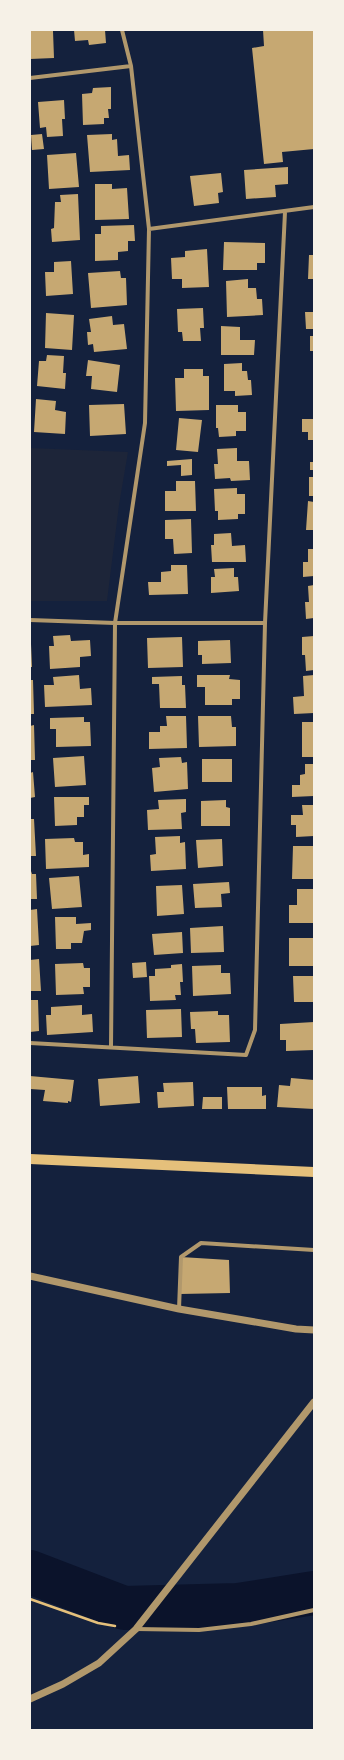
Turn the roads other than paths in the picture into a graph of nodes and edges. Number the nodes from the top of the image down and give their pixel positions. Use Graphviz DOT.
graph roads {
  1 [pos="122,30"];
  2 [pos="131,66"];
  3 [pos="30,78"];
  4 [pos="314,207"];
  5 [pos="285,212"];
  6 [pos="149,230"];
  7 [pos="30,620"];
  8 [pos="265,622"];
  9 [pos="115,623"];
  10 [pos="30,1043"];
  11 [pos="111,1047"];
  12 [pos="30,1159"];
  13 [pos="314,1172"];
  14 [pos="314,1250"];
  15 [pos="30,1276"];
  16 [pos="179,1309"];
  17 [pos="314,1330"];
  18 [pos="314,1402"];
  19 [pos="314,1610"];
  20 [pos="136,1629"];
  21 [pos="30,1698"];
  1 -- 2 [label="street"];
  2 -- 3 [label="street"];
  2 -- 6 [label="street"];
  4 -- 5 [label="street"];
  5 -- 6 [label="street"];
  5 -- 8 [label="street"];
  6 -- 9 [label="street"];
  7 -- 9 [label="street"];
  8 -- 9 [label="street"];
  8 -- 11 [label="street"];
  9 -- 11 [label="street"];
  10 -- 11 [label="street"];
  12 -- 13 [label="main road"];
  14 -- 16 [label="street"];
  15 -- 16 [label="street"];
  16 -- 17 [label="street"];
  18 -- 20 [label="street"];
  19 -- 20 [label="street"];
  20 -- 21 [label="street"];
}
